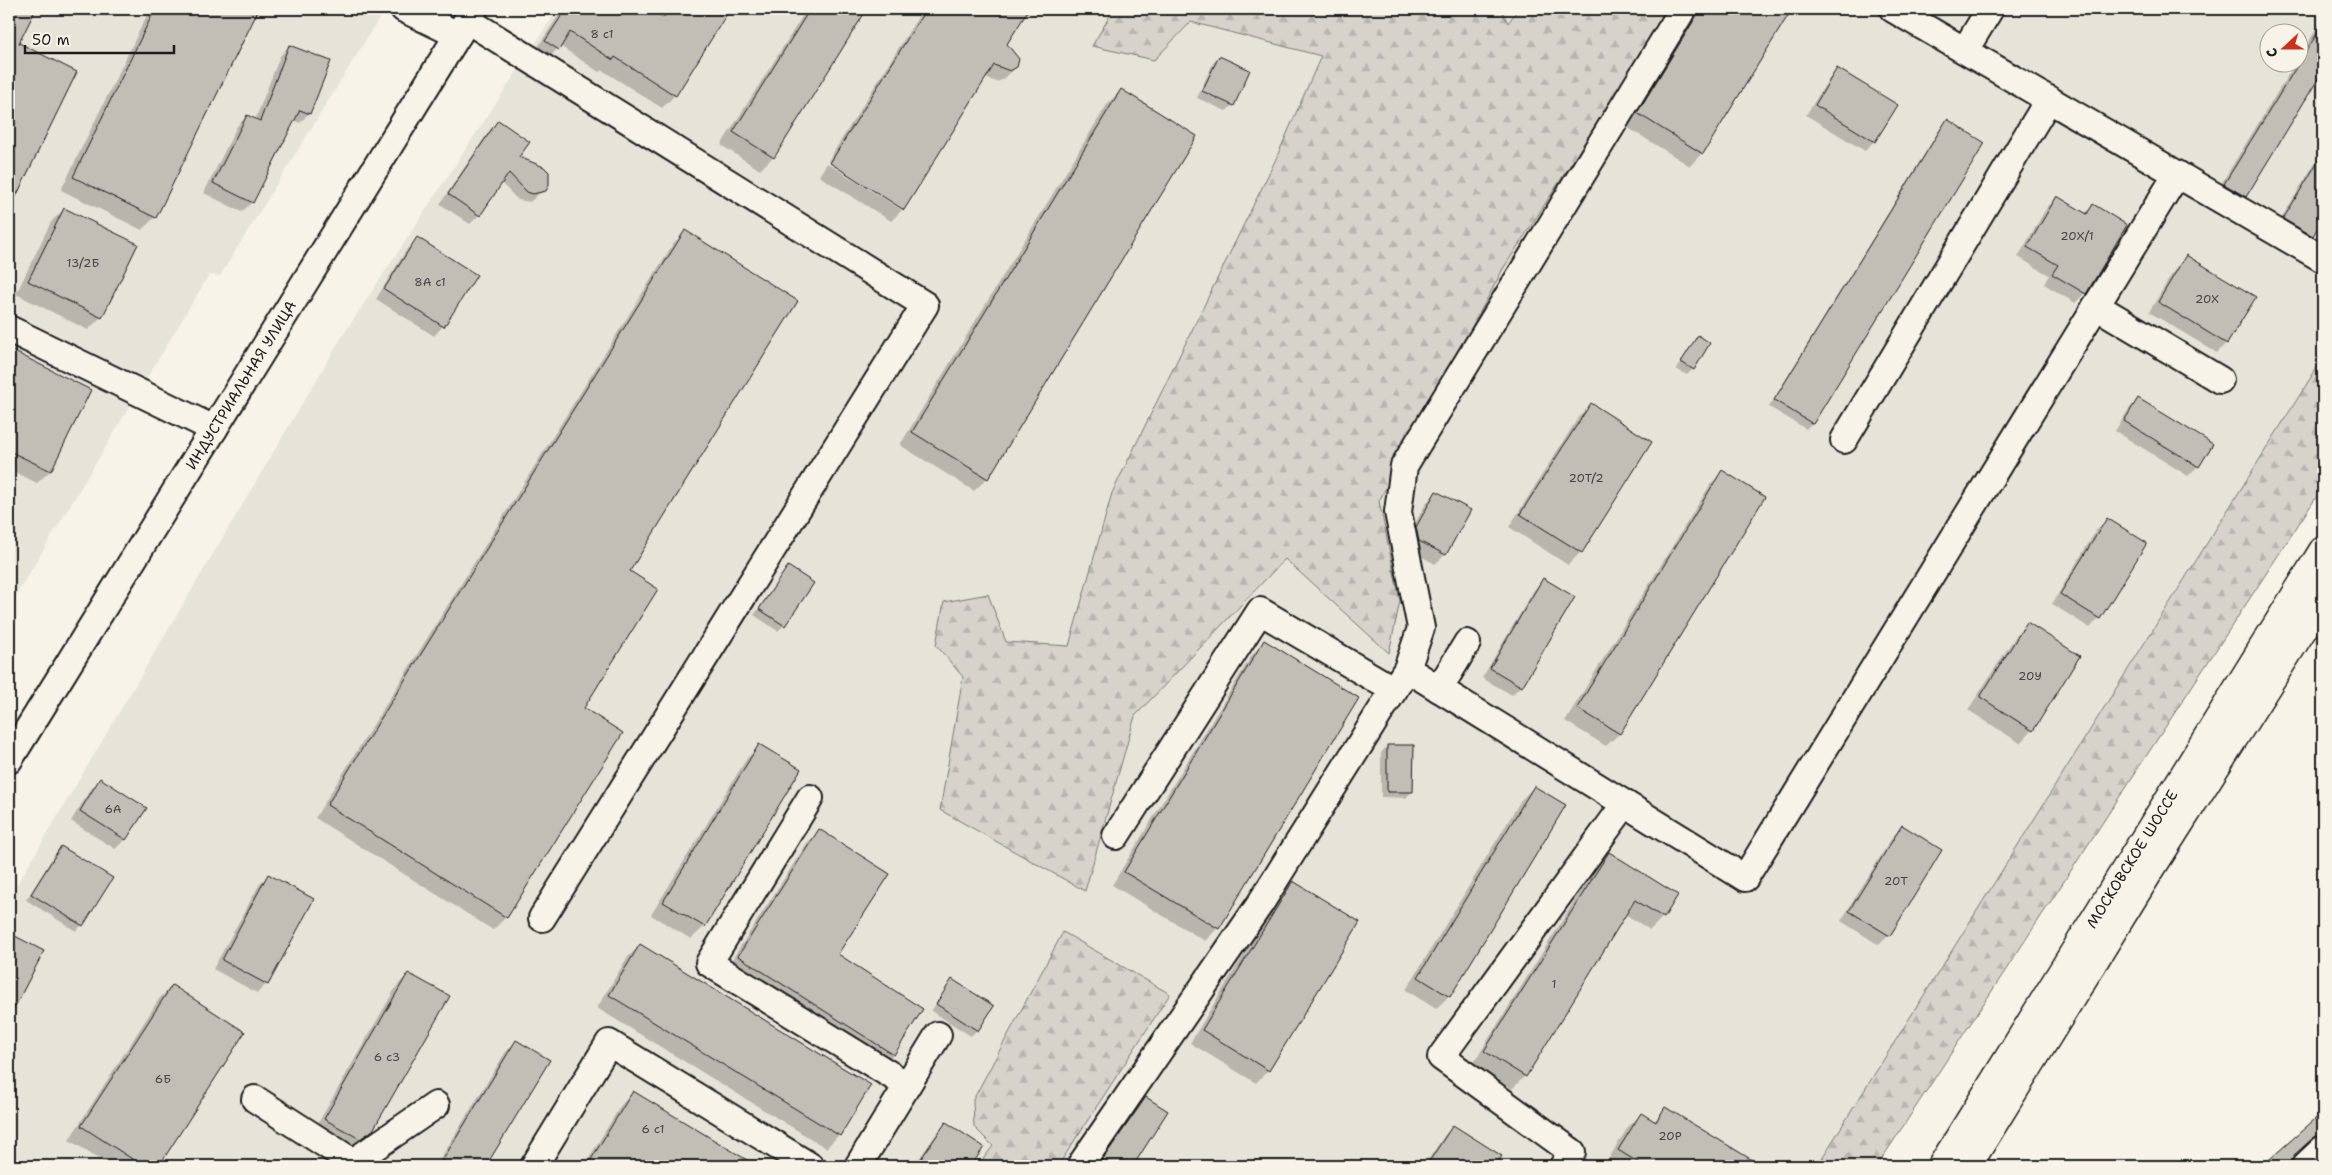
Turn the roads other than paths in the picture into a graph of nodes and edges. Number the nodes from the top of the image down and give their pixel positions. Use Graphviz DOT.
graph roads {
  1 [pos="404,9"];
  2 [pos="1683,9"];
  3 [pos="1893,9"];
  4 [pos="1990,9"];
  5 [pos="467,21"];
  6 [pos="1965,50"];
  7 [pos="2049,100"];
  8 [pos="2178,174"];
  9 [pos="2323,259"];
  10 [pos="2096,306"];
  11 [pos="9,329"];
  12 [pos="2220,380"];
  13 [pos="214,429"];
  14 [pos="1844,440"];
  15 [pos="2323,551"];
  16 [pos="2323,597"];
  17 [pos="1467,643"];
  18 [pos="1400,680"];
  19 [pos="1439,689"];
  20 [pos="9,760"];
  21 [pos="810,798"];
  22 [pos="1625,804"];
  23 [pos="1116,836"];
  24 [pos="542,918"];
  25 [pos="938,1035"];
  26 [pos="907,1085"];
  27 [pos="256,1099"];
  28 [pos="436,1105"];
  29 [pos="2323,1149"];
  30 [pos="352,1164"];
  31 [pos="534,1166"];
  32 [pos="810,1166"];
  33 [pos="858,1166"];
  34 [pos="1080,1166"];
  35 [pos="1563,1166"];
  36 [pos="1942,1166"];
  37 [pos="1967,1166"];
  38 [pos="2304,1166"];
  1 -- 5 [label="street"];
  2 -- 18 [label="street"];
  3 -- 6 [label="street"];
  4 -- 6 [label="street"];
  5 -- 13 [label="street, ИНДУСТРИАЛЬНАЯ УЛИЦА"];
  5 -- 24 [label="street"];
  6 -- 7 [label="street"];
  7 -- 8 [label="street"];
  7 -- 14 [label="street"];
  8 -- 9 [label="street"];
  8 -- 10 [label="street"];
  10 -- 12 [label="street"];
  10 -- 22 [label="street"];
  11 -- 13 [label="street"];
  13 -- 20 [label="street, ИНДУСТРИАЛЬНАЯ УЛИЦА"];
  15 -- 36 [label="main road, МОСКОВСКОЕ ШОССЕ"];
  16 -- 37 [label="main road, МОСКОВСКОЕ ШОССЕ"];
  17 -- 19 [label="street"];
  18 -- 19 [label="street"];
  18 -- 23 [label="street"];
  18 -- 34 [label="street"];
  19 -- 22 [label="street"];
  21 -- 26 [label="street"];
  22 -- 35 [label="street"];
  25 -- 26 [label="street"];
  26 -- 33 [label="street"];
  27 -- 30 [label="street"];
  28 -- 30 [label="street"];
  29 -- 38 [label="street"];
  31 -- 32 [label="street"];
}
